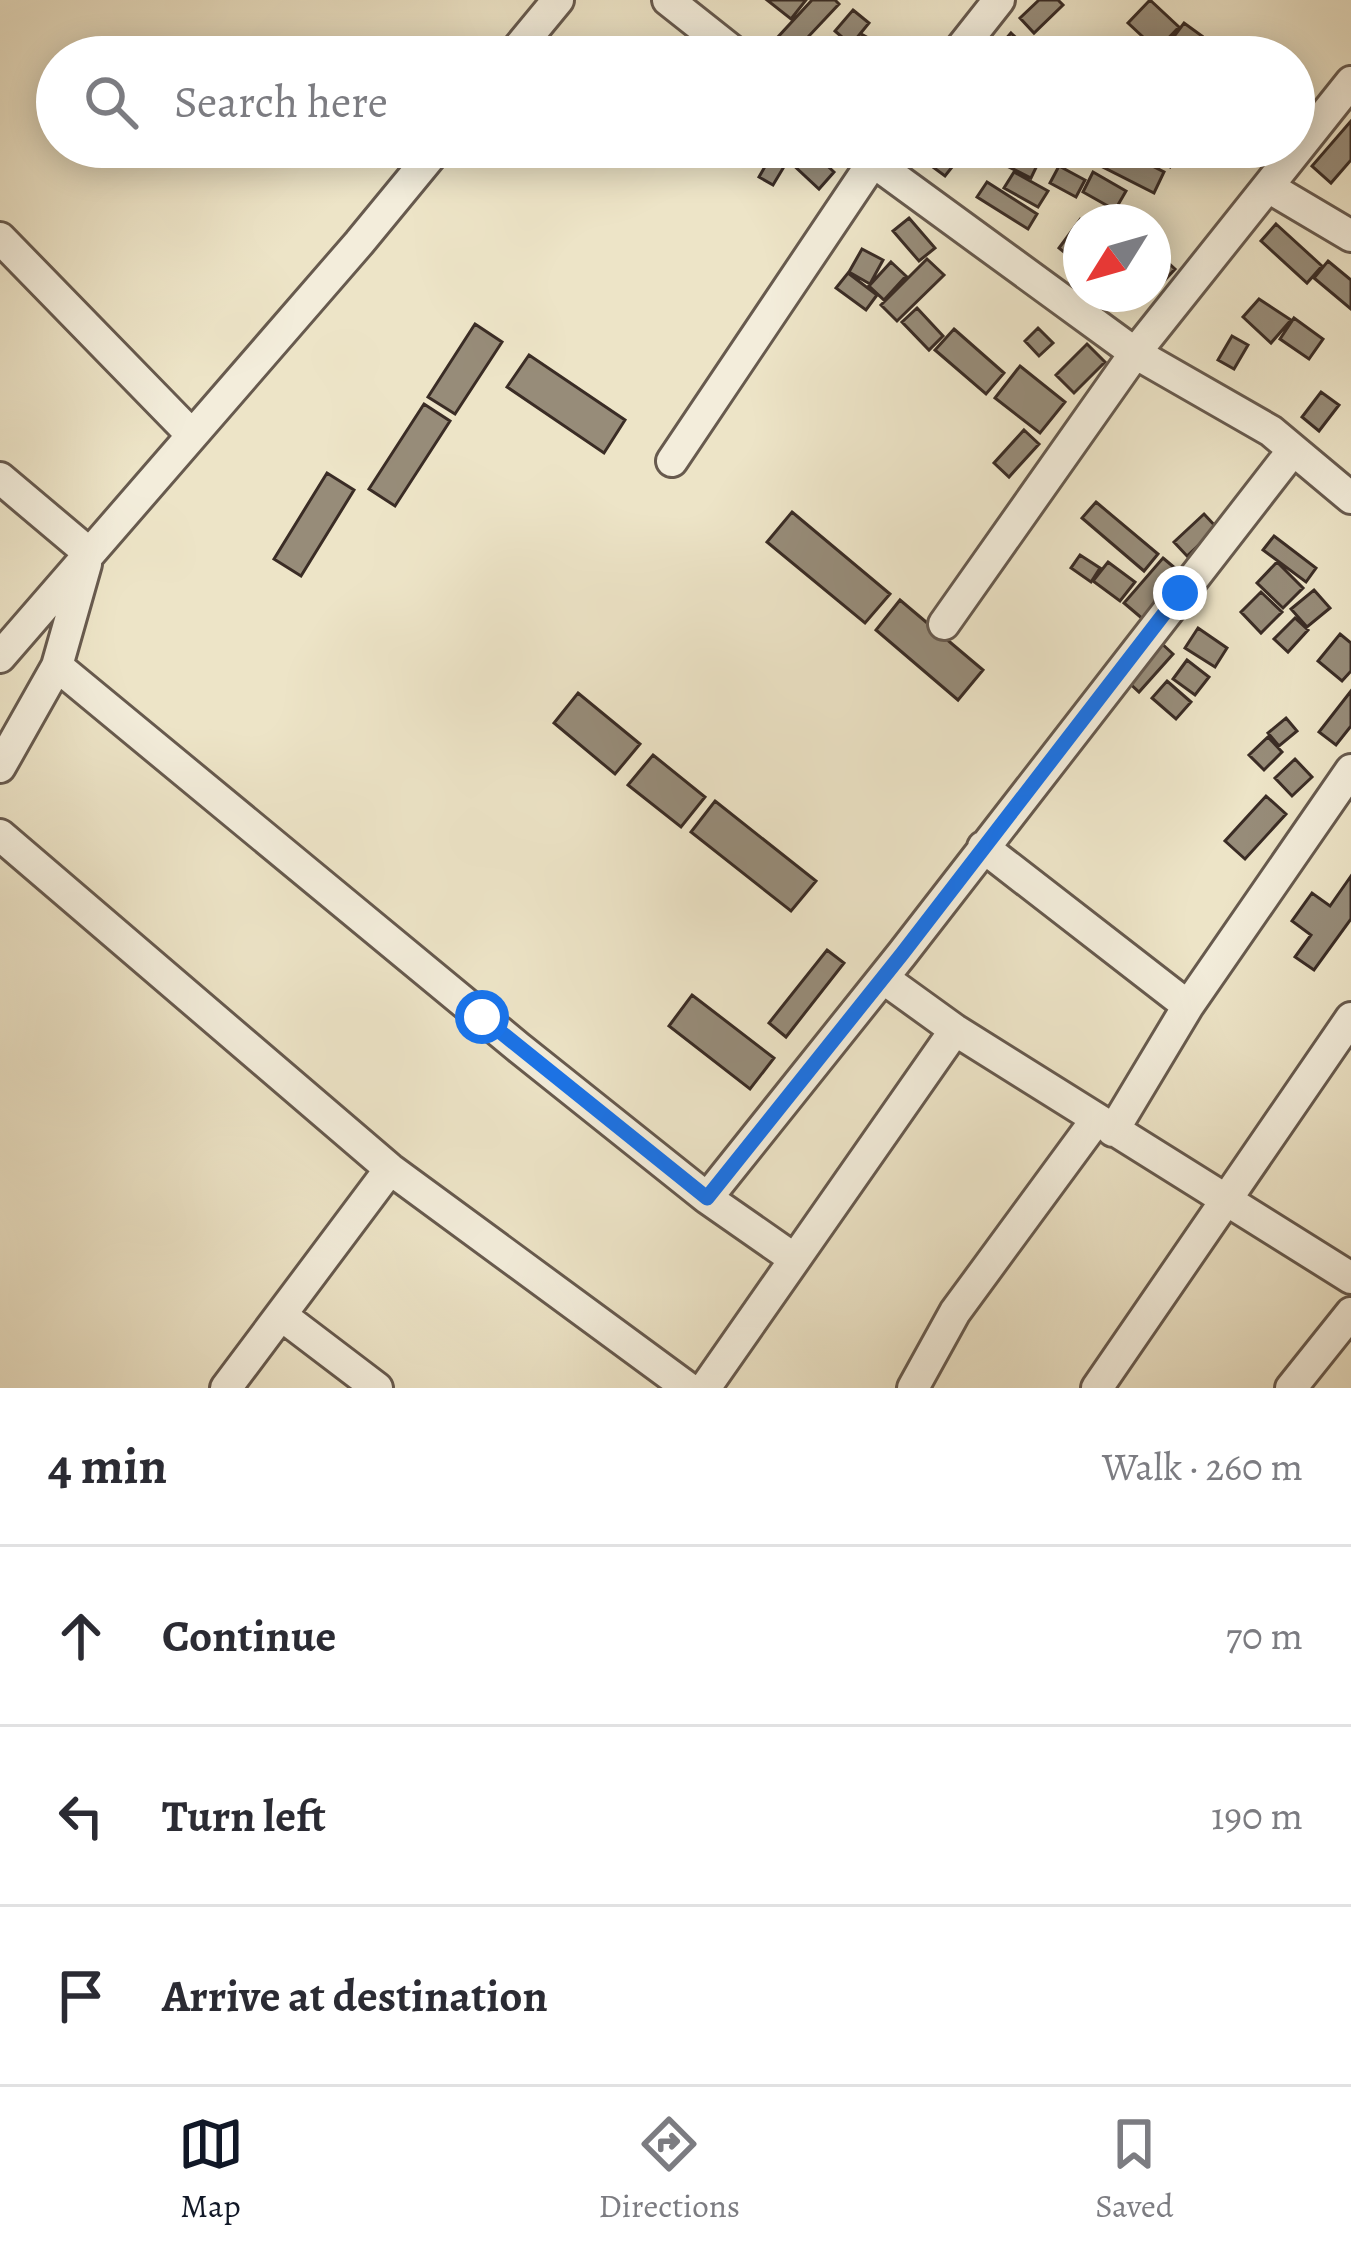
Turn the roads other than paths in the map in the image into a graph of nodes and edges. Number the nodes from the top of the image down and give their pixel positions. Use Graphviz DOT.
graph roads {
  1 [pos="558,0"];
  2 [pos="668,0"];
  3 [pos="999,0"];
  4 [pos="528,36"];
  5 [pos="713,36"];
  6 [pos="971,36"];
  7 [pos="1351,82"];
  8 [pos="1315,129"];
  9 [pos="421,168"];
  10 [pos="860,168"];
  11 [pos="891,168"];
  12 [pos="1285,168"];
  13 [pos="1270,188"];
  14 [pos="1351,236"];
  15 [pos="0,238"];
  16 [pos="1135,353"];
  17 [pos="190,434"];
  18 [pos="1293,450"];
  19 [pos="672,461"];
  20 [pos="0,478"];
  21 [pos="1348,492"];
  22 [pos="89,553"];
  23 [pos="944,624"];
  24 [pos="0,656"];
  25 [pos="57,666"];
  26 [pos="0,766"];
  27 [pos="1351,770"];
  28 [pos="0,835"];
  29 [pos="983,847"];
  30 [pos="884,978"];
  31 [pos="1188,1006"];
  32 [pos="1351,1018"];
  33 [pos="955,1030"];
  34 [pos="1105,1126"];
  35 [pos="390,1169"];
  36 [pos="707,1198"];
  37 [pos="1226,1199"];
  38 [pos="793,1258"];
  39 [pos="1351,1278"];
  40 [pos="1351,1312"];
  41 [pos="281,1315"];
  42 [pos="226,1388"];
  43 [pos="377,1388"];
  44 [pos="688,1388"];
  45 [pos="705,1388"];
  46 [pos="913,1388"];
  47 [pos="1097,1388"];
  48 [pos="1292,1388"];
  1 -- 4 [label="street"];
  2 -- 5 [label="street"];
  3 -- 6 [label="street"];
  7 -- 8 [label="street"];
  9 -- 17 [label="street"];
  10 -- 19 [label="street"];
  11 -- 16 [label="street"];
  12 -- 13 [label="street"];
  13 -- 14 [label="street"];
  13 -- 16 [label="street"];
  15 -- 17 [label="street"];
  16 -- 18 [label="street"];
  16 -- 23 [label="street"];
  17 -- 22 [label="street"];
  18 -- 21 [label="street"];
  18 -- 29 [label="street"];
  20 -- 22 [label="street"];
  22 -- 24 [label="street"];
  22 -- 25 [label="street"];
  25 -- 26 [label="street"];
  25 -- 36 [label="street"];
  27 -- 31 [label="street"];
  28 -- 35 [label="street"];
  29 -- 30 [label="street"];
  29 -- 31 [label="street"];
  30 -- 33 [label="street"];
  30 -- 36 [label="street"];
  31 -- 34 [label="street"];
  32 -- 37 [label="street"];
  33 -- 34 [label="street"];
  33 -- 38 [label="street"];
  34 -- 37 [label="street"];
  34 -- 46 [label="street"];
  35 -- 41 [label="street"];
  35 -- 44 [label="street"];
  36 -- 38 [label="street"];
  37 -- 39 [label="street"];
  37 -- 47 [label="street"];
  38 -- 45 [label="street"];
  40 -- 48 [label="street"];
  41 -- 42 [label="street"];
  41 -- 43 [label="street"];
}
